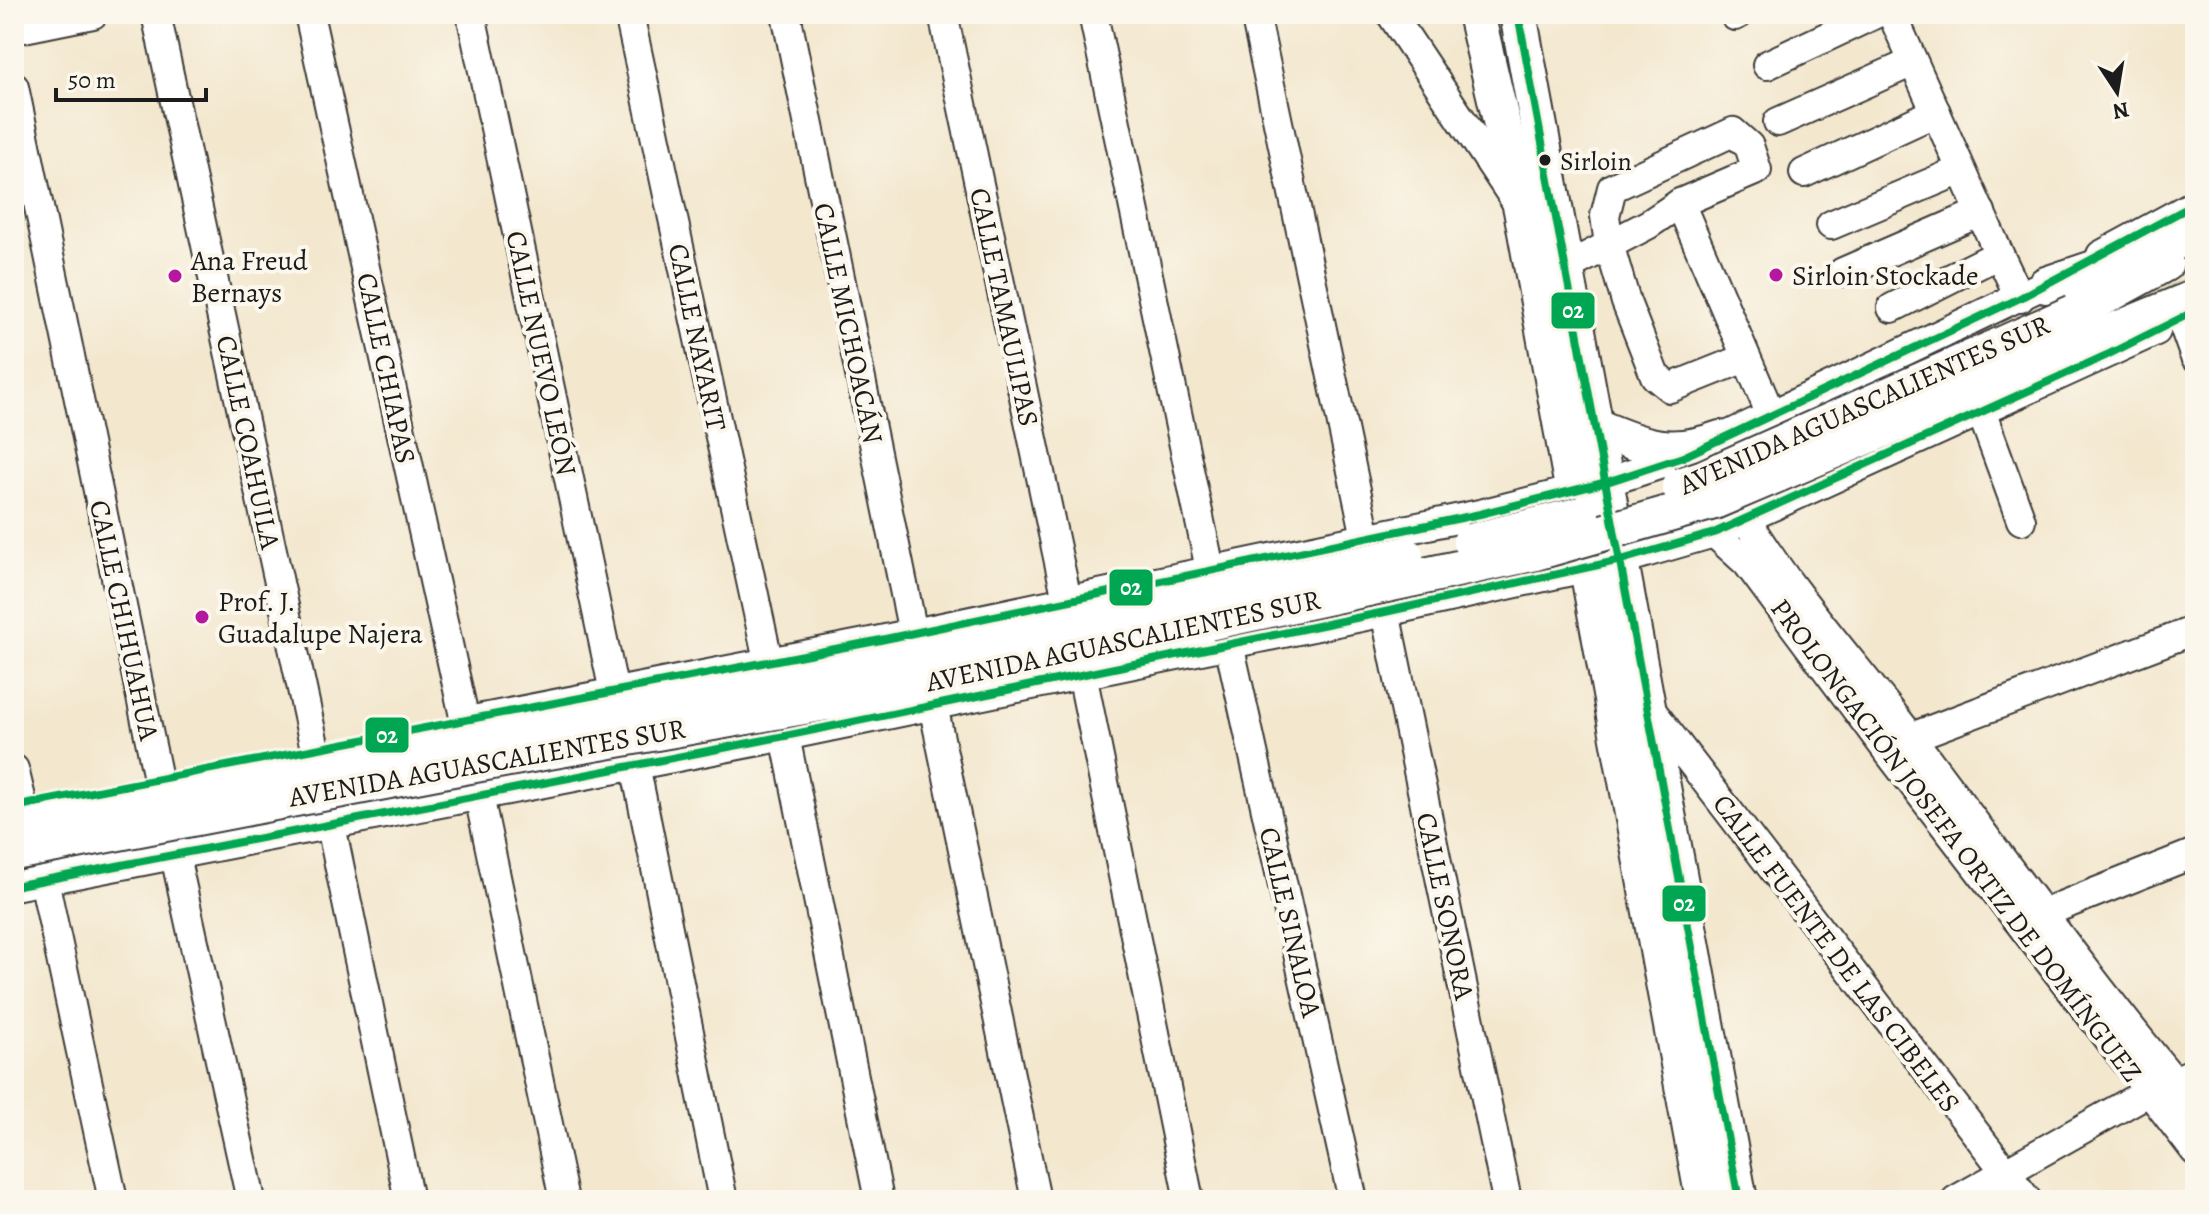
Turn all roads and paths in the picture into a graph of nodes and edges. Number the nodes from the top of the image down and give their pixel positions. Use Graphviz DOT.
graph roads {
  1 [pos="93,14"];
  2 [pos="156,14"];
  3 [pos="309,14"];
  4 [pos="471,14"];
  5 [pos="629,14"];
  6 [pos="786,14"];
  7 [pos="943,14"];
  8 [pos="1093,14"];
  9 [pos="1255,14"];
  10 [pos="1391,14"];
  11 [pos="1476,14"];
  12 [pos="1518,14"];
  13 [pos="1875,14"];
  14 [pos="1892,14"];
  15 [pos="14,30"];
  16 [pos="1913,62"];
  17 [pos="1767,65"];
  18 [pos="14,87"];
  19 [pos="1936,112"];
  20 [pos="1778,122"];
  21 [pos="1961,170"];
  22 [pos="1804,173"];
  23 [pos="1680,203"];
  24 [pos="2195,204"];
  25 [pos="1522,210"];
  26 [pos="1981,212"];
  27 [pos="1831,225"];
  28 [pos="2195,235"];
  29 [pos="1609,244"];
  30 [pos="2195,247"];
  31 [pos="1999,254"];
  32 [pos="1565,268"];
  33 [pos="1843,272"];
  34 [pos="2033,291"];
  35 [pos="1892,308"];
  36 [pos="2190,309"];
  37 [pos="2078,329"];
  38 [pos="2195,357"];
  39 [pos="1745,358"];
  40 [pos="1981,411"];
  41 [pos="1771,415"];
  42 [pos="1596,427"];
  43 [pos="1720,439"];
  44 [pos="1683,457"];
  45 [pos="1590,487"];
  46 [pos="1520,504"];
  47 [pos="1745,518"];
  48 [pos="2021,520"];
  49 [pos="1714,533"];
  50 [pos="1366,537"];
  51 [pos="1605,564"];
  52 [pos="1546,577"];
  53 [pos="1163,579"];
  54 [pos="1067,600"];
  55 [pos="1214,608"];
  56 [pos="1385,612"];
  57 [pos="2195,630"];
  58 [pos="913,633"];
  59 [pos="1031,647"];
  60 [pos="768,660"];
  61 [pos="1148,661"];
  62 [pos="1082,674"];
  63 [pos="825,687"];
  64 [pos="614,692"];
  65 [pos="933,705"];
  66 [pos="1648,706"];
  67 [pos="465,721"];
  68 [pos="785,736"];
  69 [pos="1911,738"];
  70 [pos="1885,748"];
  71 [pos="315,749"];
  72 [pos="635,765"];
  73 [pos="14,769"];
  74 [pos="158,779"];
  75 [pos="479,796"];
  76 [pos="17,813"];
  77 [pos="329,824"];
  78 [pos="14,852"];
  79 [pos="175,853"];
  80 [pos="2195,853"];
  81 [pos="44,880"];
  82 [pos="14,886"];
  83 [pos="2041,914"];
  84 [pos="2172,1082"];
  85 [pos="2195,1106"];
  86 [pos="2195,1151"];
  87 [pos="2005,1172"];
  88 [pos="113,1200"];
  89 [pos="251,1200"];
  90 [pos="409,1200"];
  91 [pos="564,1200"];
  92 [pos="723,1200"];
  93 [pos="879,1200"];
  94 [pos="1036,1200"];
  95 [pos="1189,1200"];
  96 [pos="1353,1200"];
  97 [pos="1507,1200"];
  98 [pos="1704,1200"];
  99 [pos="1739,1200"];
  100 [pos="1956,1200"];
  101 [pos="2027,1200"];
  1 -- 15 [label="street"];
  2 -- 71 [label="street, CALLE COAHUILA"];
  3 -- 67 [label="street, CALLE CHIAPAS"];
  4 -- 64 [label="street, CALLE NUEVO LEÓN"];
  5 -- 60 [label="street, CALLE NAYARIT"];
  6 -- 58 [label="street, CALLE MICHOACÁN"];
  7 -- 54 [label="street, CALLE TAMAULIPAS"];
  8 -- 55 [label="street, CALLE SINALOA"];
  9 -- 50 [label="street"];
  10 -- 25 [label="street"];
  11 -- 25 [label="main road"];
  12 -- 32 [label="main road"];
  13 -- 17 [label="street"];
  14 -- 16 [label="street"];
  16 -- 19 [label="street"];
  16 -- 20 [label="street"];
  18 -- 74 [label="street, CALLE CHIHUAHUA"];
  19 -- 21 [label="street"];
  19 -- 22 [label="street"];
  21 -- 26 [label="street"];
  21 -- 27 [label="street"];
  23 -- 29 [label="street"];
  23 -- 29 [label="street"];
  23 -- 39 [label="street"];
  24 -- 34 [label="street, AVENIDA AGUASCALIENTES SUR"];
  25 -- 45 [label="main road"];
  26 -- 31 [label="street"];
  26 -- 33 [label="street"];
  28 -- 34 [label="main road"];
  29 -- 32 [label="street"];
  29 -- 39 [label="street"];
  30 -- 37 [label="main road, AVENIDA AGUASCALIENTES SUR"];
  31 -- 34 [label="street"];
  31 -- 35 [label="street"];
  32 -- 42 [label="main road"];
  34 -- 41 [label="street, AVENIDA AGUASCALIENTES SUR"];
  36 -- 37 [label="main road, AVENIDA AGUASCALIENTES SUR"];
  36 -- 38 [label="street"];
  36 -- 40 [label="street, AVENIDA AGUASCALIENTES SUR"];
  37 -- 55 [label="main road, AVENIDA AGUASCALIENTES SUR, bridge"];
  39 -- 41 [label="street"];
  40 -- 47 [label="street, AVENIDA AGUASCALIENTES SUR"];
  40 -- 48 [label="street"];
  41 -- 43 [label="street, AVENIDA AGUASCALIENTES SUR"];
  42 -- 43 [label="main road"];
  42 -- 45 [label="main road"];
  43 -- 44 [label="street, AVENIDA AGUASCALIENTES SUR"];
  44 -- 45 [label="street, AVENIDA AGUASCALIENTES SUR"];
  44 -- 49 [label="street, PROLONGACIÓN JOSEFA ORTIZ DE DOMÍNGUEZ"];
  45 -- 46 [label="street, AVENIDA AGUASCALIENTES SUR"];
  45 -- 51 [label="main road"];
  46 -- 50 [label="street, AVENIDA AGUASCALIENTES SUR"];
  46 -- 52 [label="street"];
  47 -- 49 [label="street, AVENIDA AGUASCALIENTES SUR"];
  47 -- 69 [label="street, PROLONGACIÓN JOSEFA ORTIZ DE DOMÍNGUEZ"];
  49 -- 51 [label="street, AVENIDA AGUASCALIENTES SUR"];
  49 -- 70 [label="street, PROLONGACIÓN JOSEFA ORTIZ DE DOMÍNGUEZ"];
  50 -- 55 [label="street, AVENIDA AGUASCALIENTES SUR"];
  51 -- 52 [label="street, AVENIDA AGUASCALIENTES SUR"];
  51 -- 66 [label="main road"];
  51 -- 98 [label="main road"];
  52 -- 56 [label="street, AVENIDA AGUASCALIENTES SUR"];
  53 -- 54 [label="street, AVENIDA AGUASCALIENTES SUR"];
  53 -- 55 [label="street, AVENIDA AGUASCALIENTES SUR"];
  53 -- 59 [label="main road"];
  54 -- 58 [label="street, AVENIDA AGUASCALIENTES SUR"];
  55 -- 56 [label="street, AVENIDA AGUASCALIENTES SUR"];
  55 -- 59 [label="main road, AVENIDA AGUASCALIENTES SUR"];
  55 -- 61 [label="street, AVENIDA AGUASCALIENTES SUR"];
  55 -- 96 [label="street, CALLE SINALOA"];
  56 -- 97 [label="street, CALLE SONORA"];
  57 -- 69 [label="street"];
  58 -- 60 [label="street, AVENIDA AGUASCALIENTES SUR"];
  59 -- 61 [label="main road"];
  59 -- 63 [label="main road, AVENIDA AGUASCALIENTES SUR"];
  60 -- 64 [label="street, AVENIDA AGUASCALIENTES SUR"];
  61 -- 62 [label="street, AVENIDA AGUASCALIENTES SUR"];
  62 -- 65 [label="street, AVENIDA AGUASCALIENTES SUR"];
  62 -- 95 [label="street"];
  63 -- 76 [label="main road, AVENIDA AGUASCALIENTES SUR, bridge"];
  63 -- 78 [label="main road, AVENIDA AGUASCALIENTES SUR, bridge"];
  64 -- 67 [label="street, AVENIDA AGUASCALIENTES SUR"];
  65 -- 68 [label="street, AVENIDA AGUASCALIENTES SUR"];
  65 -- 94 [label="street"];
  66 -- 87 [label="street, CALLE FUENTE DE LAS CIBELES"];
  66 -- 99 [label="main road"];
  67 -- 71 [label="street, AVENIDA AGUASCALIENTES SUR"];
  68 -- 72 [label="street, AVENIDA AGUASCALIENTES SUR"];
  68 -- 93 [label="street"];
  69 -- 70 [label="street"];
  69 -- 83 [label="street, PROLONGACIÓN JOSEFA ORTIZ DE DOMÍNGUEZ"];
  70 -- 84 [label="street, PROLONGACIÓN JOSEFA ORTIZ DE DOMÍNGUEZ"];
  71 -- 74 [label="street, AVENIDA AGUASCALIENTES SUR"];
  71 -- 77 [label="street, CALLE COAHUILA"];
  72 -- 75 [label="street, AVENIDA AGUASCALIENTES SUR"];
  72 -- 92 [label="street"];
  73 -- 76 [label="street"];
  74 -- 76 [label="street, AVENIDA AGUASCALIENTES SUR"];
  74 -- 79 [label="street, CALLE CHIHUAHUA"];
  75 -- 77 [label="street, AVENIDA AGUASCALIENTES SUR"];
  75 -- 91 [label="street"];
  77 -- 79 [label="street, AVENIDA AGUASCALIENTES SUR"];
  77 -- 90 [label="street, CALLE COAHUILA"];
  79 -- 81 [label="street, AVENIDA AGUASCALIENTES SUR"];
  79 -- 89 [label="street, CALLE CHIHUAHUA"];
  80 -- 83 [label="street"];
  81 -- 82 [label="street, AVENIDA AGUASCALIENTES SUR"];
  81 -- 88 [label="street"];
  83 -- 84 [label="street, PROLONGACIÓN JOSEFA ORTIZ DE DOMÍNGUEZ"];
  84 -- 85 [label="street, PROLONGACIÓN JOSEFA ORTIZ DE DOMÍNGUEZ"];
  84 -- 86 [label="street, PROLONGACIÓN JOSEFA ORTIZ DE DOMÍNGUEZ"];
  84 -- 87 [label="street"];
  87 -- 100 [label="street"];
  87 -- 101 [label="street, CALLE FUENTE DE LAS CIBELES"];
}
